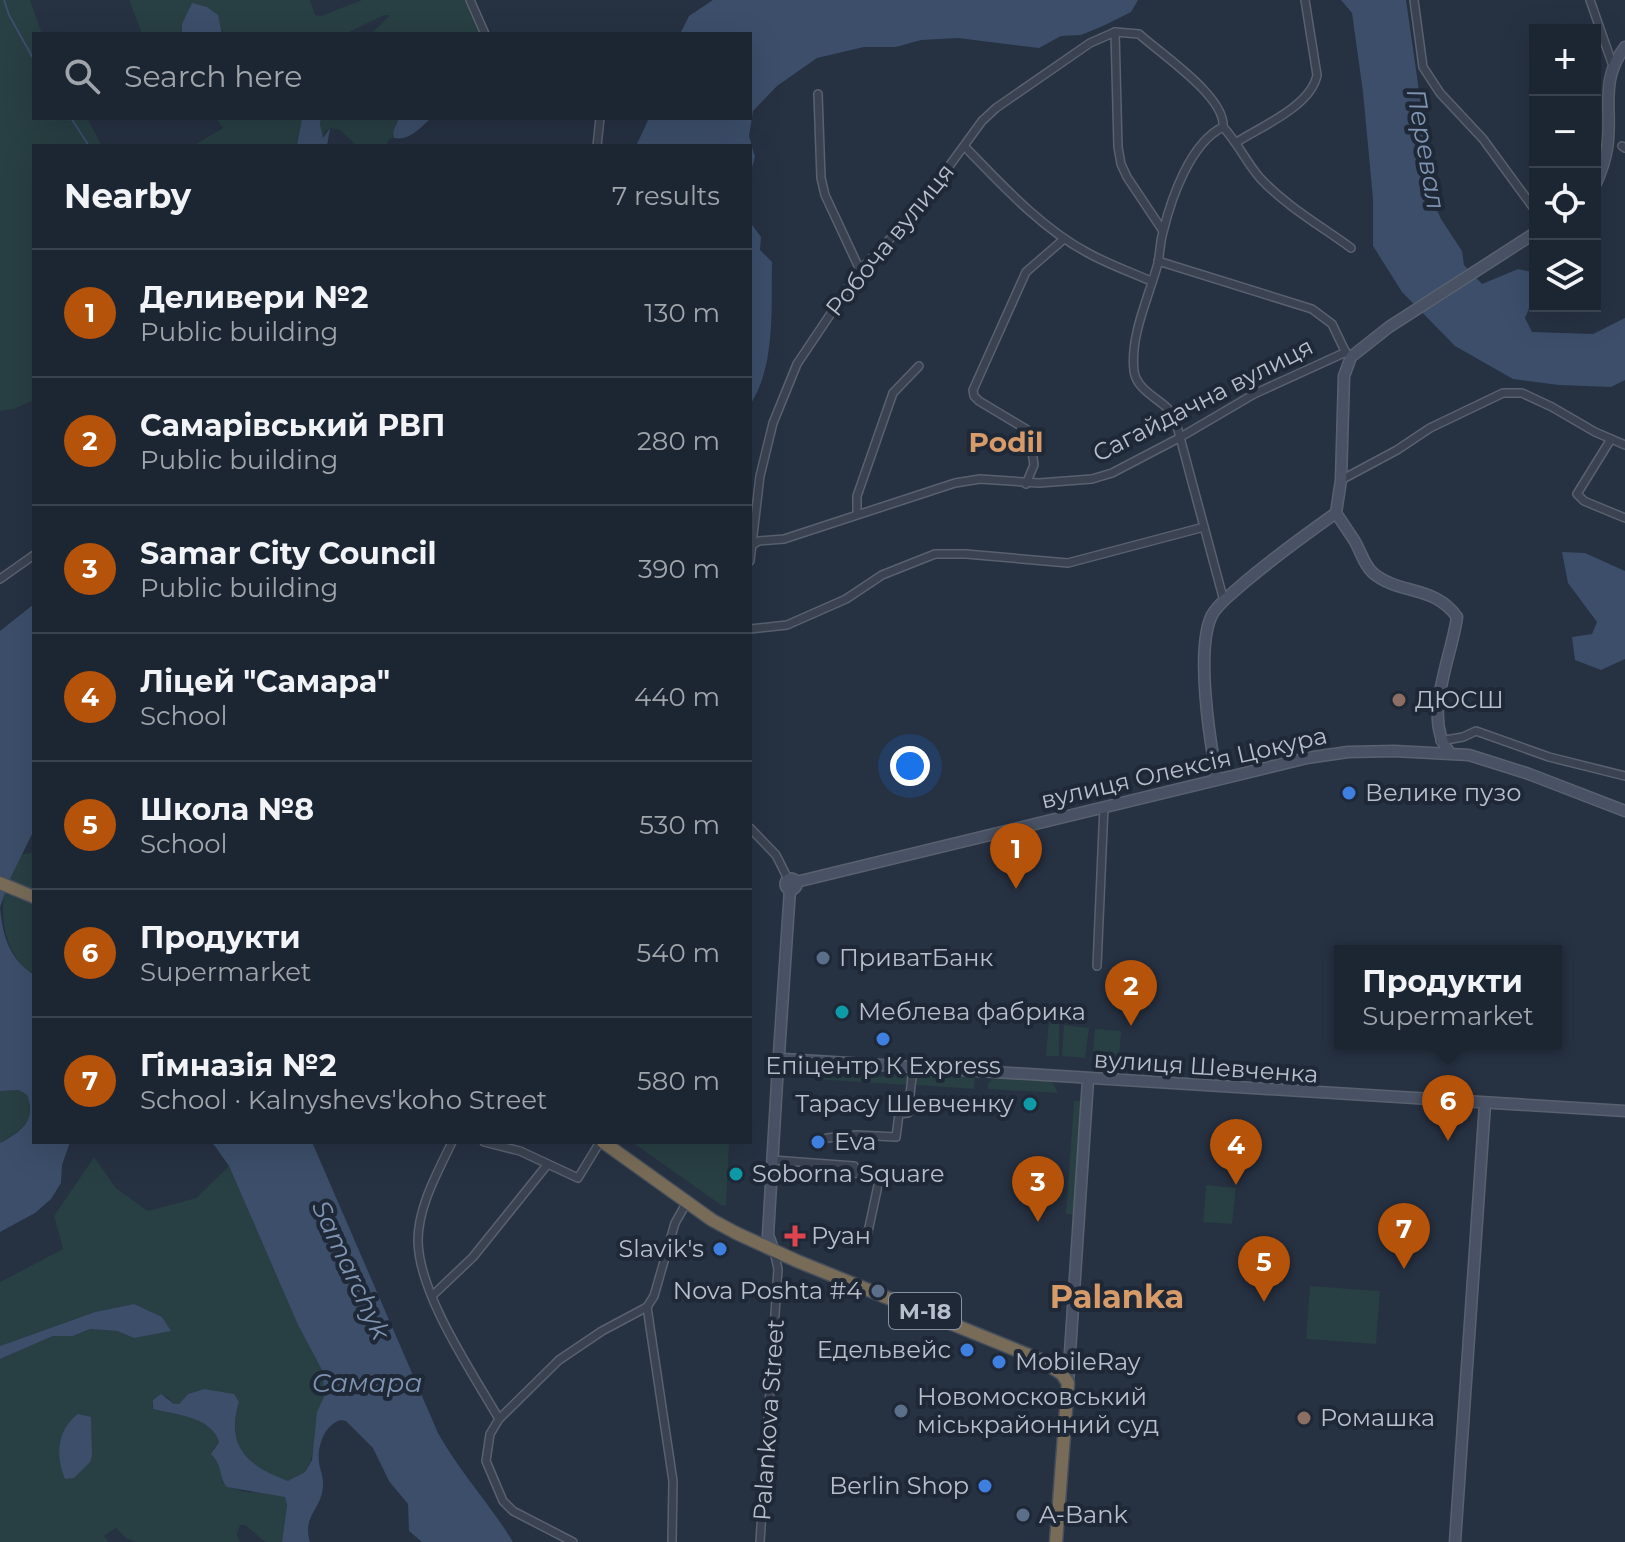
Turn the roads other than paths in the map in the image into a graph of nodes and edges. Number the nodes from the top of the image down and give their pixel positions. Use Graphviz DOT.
graph roads {
  1 [pos="470,0"];
  2 [pos="1305,0"];
  3 [pos="1414,0"];
  4 [pos="1590,0"];
  5 [pos="484,32"];
  6 [pos="1115,32"];
  7 [pos="1625,47"];
  8 [pos="1613,66"];
  9 [pos="818,94"];
  10 [pos="1621,108"];
  11 [pos="600,120"];
  12 [pos="1223,127"];
  13 [pos="1237,142"];
  14 [pos="597,144"];
  15 [pos="1623,144"];
  16 [pos="965,147"];
  17 [pos="1601,178"];
  18 [pos="1529,202"];
  19 [pos="1163,231"];
  20 [pos="1529,237"];
  21 [pos="1064,239"];
  22 [pos="1351,248"];
  23 [pos="1158,261"];
  24 [pos="860,270"];
  25 [pos="1151,281"];
  26 [pos="1348,354"];
  27 [pos="919,366"];
  28 [pos="1179,438"];
  29 [pos="1611,439"];
  30 [pos="1625,445"];
  31 [pos="1341,480"];
  32 [pos="1026,484"];
  33 [pos="1336,513"];
  34 [pos="857,514"];
  35 [pos="1625,518"];
  36 [pos="1204,527"];
  37 [pos="752,545"];
  38 [pos="32,556"];
  39 [pos="0,579"];
  40 [pos="1224,601"];
  41 [pos="752,629"];
  42 [pos="1440,741"];
  43 [pos="1450,753"];
  44 [pos="1625,776"];
  45 [pos="1217,779"];
  46 [pos="1104,806"];
  47 [pos="1625,811"];
  48 [pos="752,830"];
  49 [pos="0,883"];
  50 [pos="791,883"];
  51 [pos="32,896"];
  52 [pos="1097,966"];
  53 [pos="781,1059"];
  54 [pos="913,1068"];
  55 [pos="1088,1080"];
  56 [pos="1485,1104"];
  57 [pos="1625,1111"];
  58 [pos="827,1138"];
  59 [pos="451,1144"];
  60 [pos="492,1144"];
  61 [pos="601,1144"];
  62 [pos="605,1144"];
  63 [pos="772,1160"];
  64 [pos="547,1165"];
  65 [pos="687,1202"];
  66 [pos="866,1241"];
  67 [pos="774,1251"];
  68 [pos="432,1296"];
  69 [pos="647,1307"];
  70 [pos="1068,1383"];
  71 [pos="499,1419"];
  72 [pos="573,1542"];
  73 [pos="672,1542"];
  74 [pos="760,1542"];
  75 [pos="1056,1542"];
  76 [pos="1455,1542"];
  1 -- 5 [label="street"];
  2 -- 13 [label="street"];
  3 -- 18 [label="street"];
  4 -- 8 [label="street"];
  6 -- 12 [label="street"];
  6 -- 16 [label="street, Робоча вулиця"];
  6 -- 19 [label="street"];
  7 -- 8 [label="street"];
  8 -- 10 [label="street"];
  9 -- 24 [label="street"];
  11 -- 14 [label="street"];
  12 -- 13 [label="street"];
  12 -- 19 [label="street"];
  13 -- 22 [label="street"];
  15 -- 17 [label="street"];
  16 -- 21 [label="street"];
  16 -- 24 [label="street, Робоча вулиця"];
  19 -- 23 [label="street"];
  20 -- 26 [label="street, Сагайдачна вулиця"];
  21 -- 25 [label="street"];
  21 -- 32 [label="street"];
  23 -- 25 [label="street"];
  23 -- 26 [label="street"];
  24 -- 37 [label="street, Робоча вулиця"];
  25 -- 28 [label="street"];
  26 -- 28 [label="street, Сагайдачна вулиця"];
  26 -- 31 [label="street, Сагайдачна вулиця"];
  27 -- 34 [label="street"];
  28 -- 32 [label="street, Сагайдачна вулиця"];
  28 -- 36 [label="street"];
  29 -- 30 [label="street"];
  29 -- 31 [label="street"];
  29 -- 35 [label="street"];
  31 -- 33 [label="street, Сагайдачна вулиця"];
  32 -- 34 [label="street, Сагайдачна вулиця"];
  33 -- 40 [label="street"];
  33 -- 42 [label="street"];
  34 -- 37 [label="street, Сагайдачна вулиця"];
  36 -- 40 [label="street"];
  36 -- 41 [label="street"];
  38 -- 39 [label="street"];
  40 -- 45 [label="street"];
  42 -- 43 [label="street"];
  42 -- 44 [label="street"];
  43 -- 45 [label="street, вулиця Олексія Цокура"];
  43 -- 47 [label="street, вулиця Олексія Цокура"];
  45 -- 46 [label="street, вулиця Олексія Цокура"];
  46 -- 50 [label="street, вулиця Олексія Цокура"];
  46 -- 52 [label="street"];
  48 -- 50 [label="street"];
  49 -- 51 [label="highway"];
  50 -- 53 [label="street"];
  53 -- 54 [label="street, вулиця Шевченка"];
  53 -- 63 [label="street"];
  54 -- 55 [label="street, вулиця Шевченка"];
  54 -- 58 [label="street"];
  55 -- 56 [label="street, вулиця Шевченка"];
  55 -- 70 [label="street"];
  56 -- 57 [label="street, вулиця Шевченка"];
  56 -- 76 [label="street"];
  59 -- 68 [label="street"];
  60 -- 64 [label="street"];
  61 -- 64 [label="street"];
  62 -- 65 [label="highway, М-18"];
  63 -- 66 [label="street"];
  63 -- 67 [label="street"];
  64 -- 68 [label="street"];
  65 -- 67 [label="highway, М-18"];
  65 -- 69 [label="street"];
  67 -- 70 [label="highway, М-18"];
  67 -- 74 [label="street, Palankova Street"];
  68 -- 71 [label="street"];
  69 -- 71 [label="street"];
  69 -- 73 [label="street"];
  70 -- 75 [label="highway"];
  71 -- 72 [label="street"];
}
